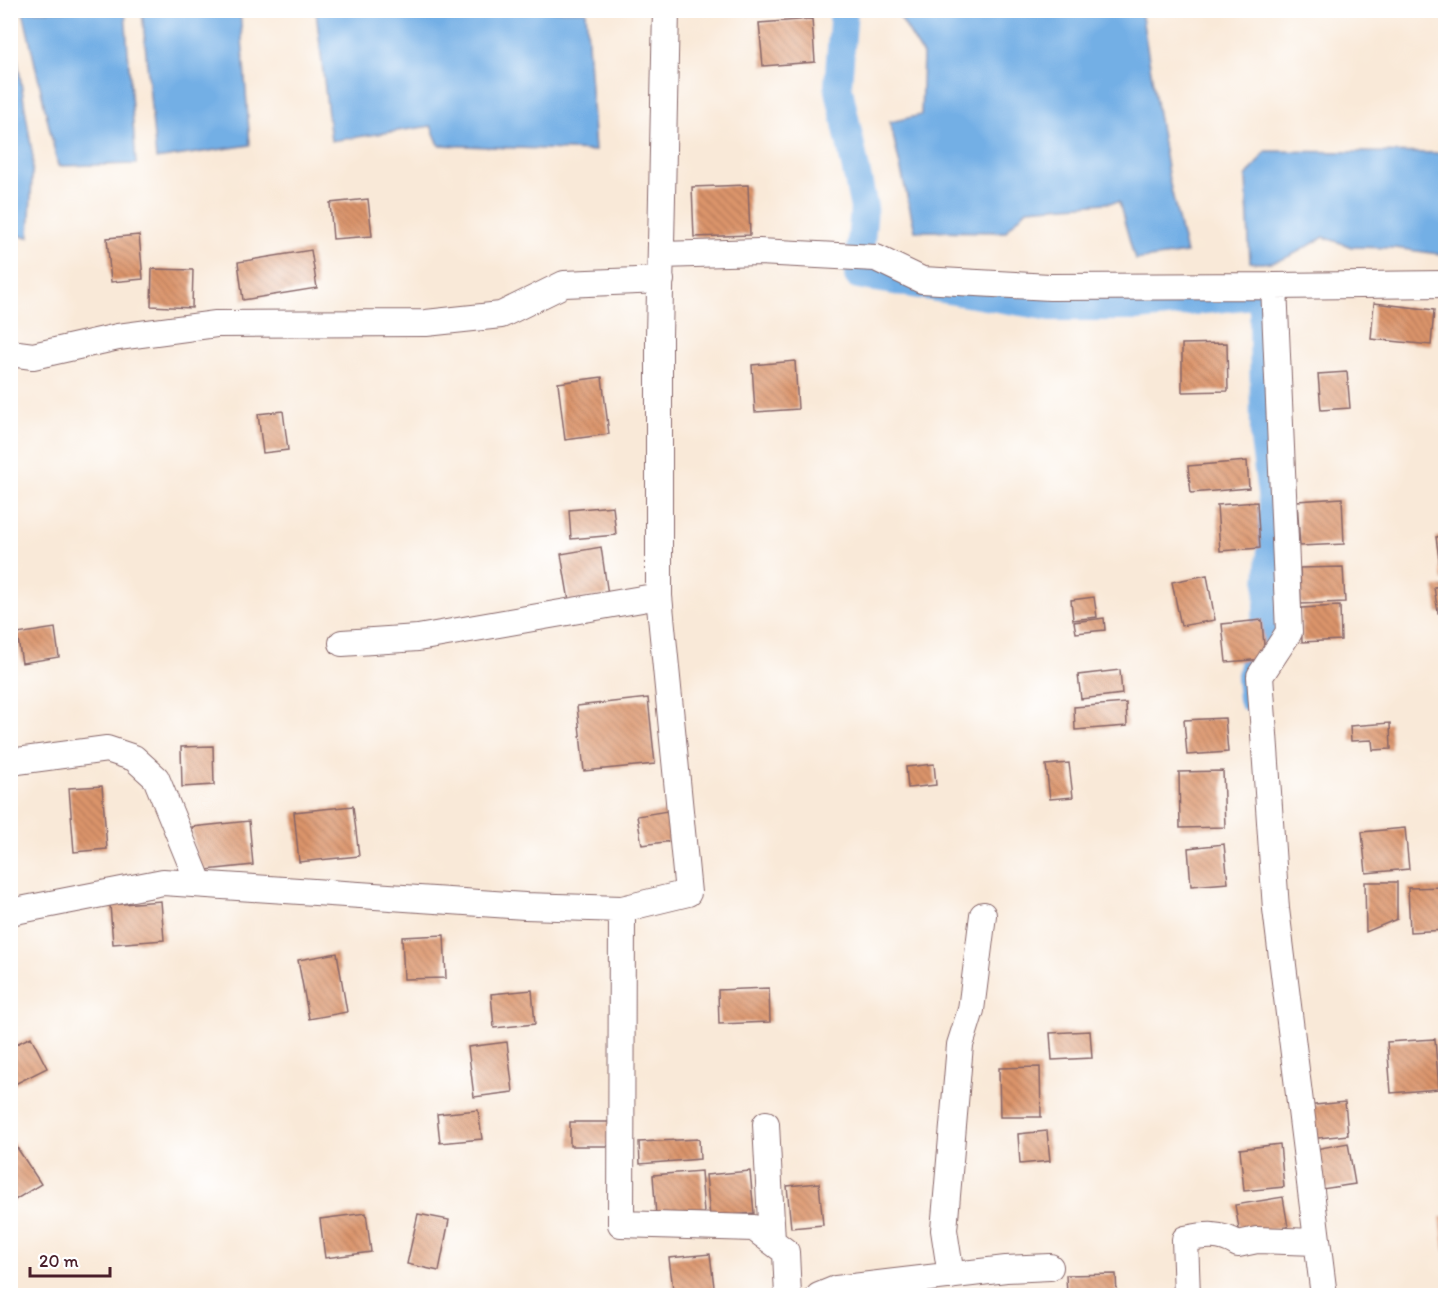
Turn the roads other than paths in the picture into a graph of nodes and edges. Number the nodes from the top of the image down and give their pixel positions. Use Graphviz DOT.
graph roads {
  1 [pos="666,10"];
  2 [pos="661,267"];
  3 [pos="1446,284"];
  4 [pos="1274,286"];
  5 [pos="10,353"];
  6 [pos="659,596"];
  7 [pos="342,643"];
  8 [pos="10,762"];
  9 [pos="199,883"];
  10 [pos="622,909"];
  11 [pos="10,912"];
  12 [pos="983,915"];
  13 [pos="766,1124"];
  14 [pos="772,1241"];
  15 [pos="1317,1242"];
  16 [pos="1050,1267"];
  17 [pos="951,1276"];
  18 [pos="788,1296"];
  19 [pos="819,1296"];
  20 [pos="1187,1296"];
  21 [pos="1324,1296"];
  1 -- 2 [label="street"];
  2 -- 4 [label="street"];
  2 -- 5 [label="street"];
  2 -- 6 [label="street"];
  3 -- 4 [label="street"];
  4 -- 15 [label="street"];
  6 -- 7 [label="street"];
  6 -- 10 [label="street"];
  8 -- 9 [label="street"];
  9 -- 10 [label="street"];
  9 -- 11 [label="street"];
  10 -- 14 [label="street"];
  12 -- 17 [label="street"];
  13 -- 14 [label="street"];
  14 -- 18 [label="street"];
  15 -- 20 [label="street"];
  15 -- 21 [label="street"];
  16 -- 17 [label="street"];
  17 -- 19 [label="street"];
}
